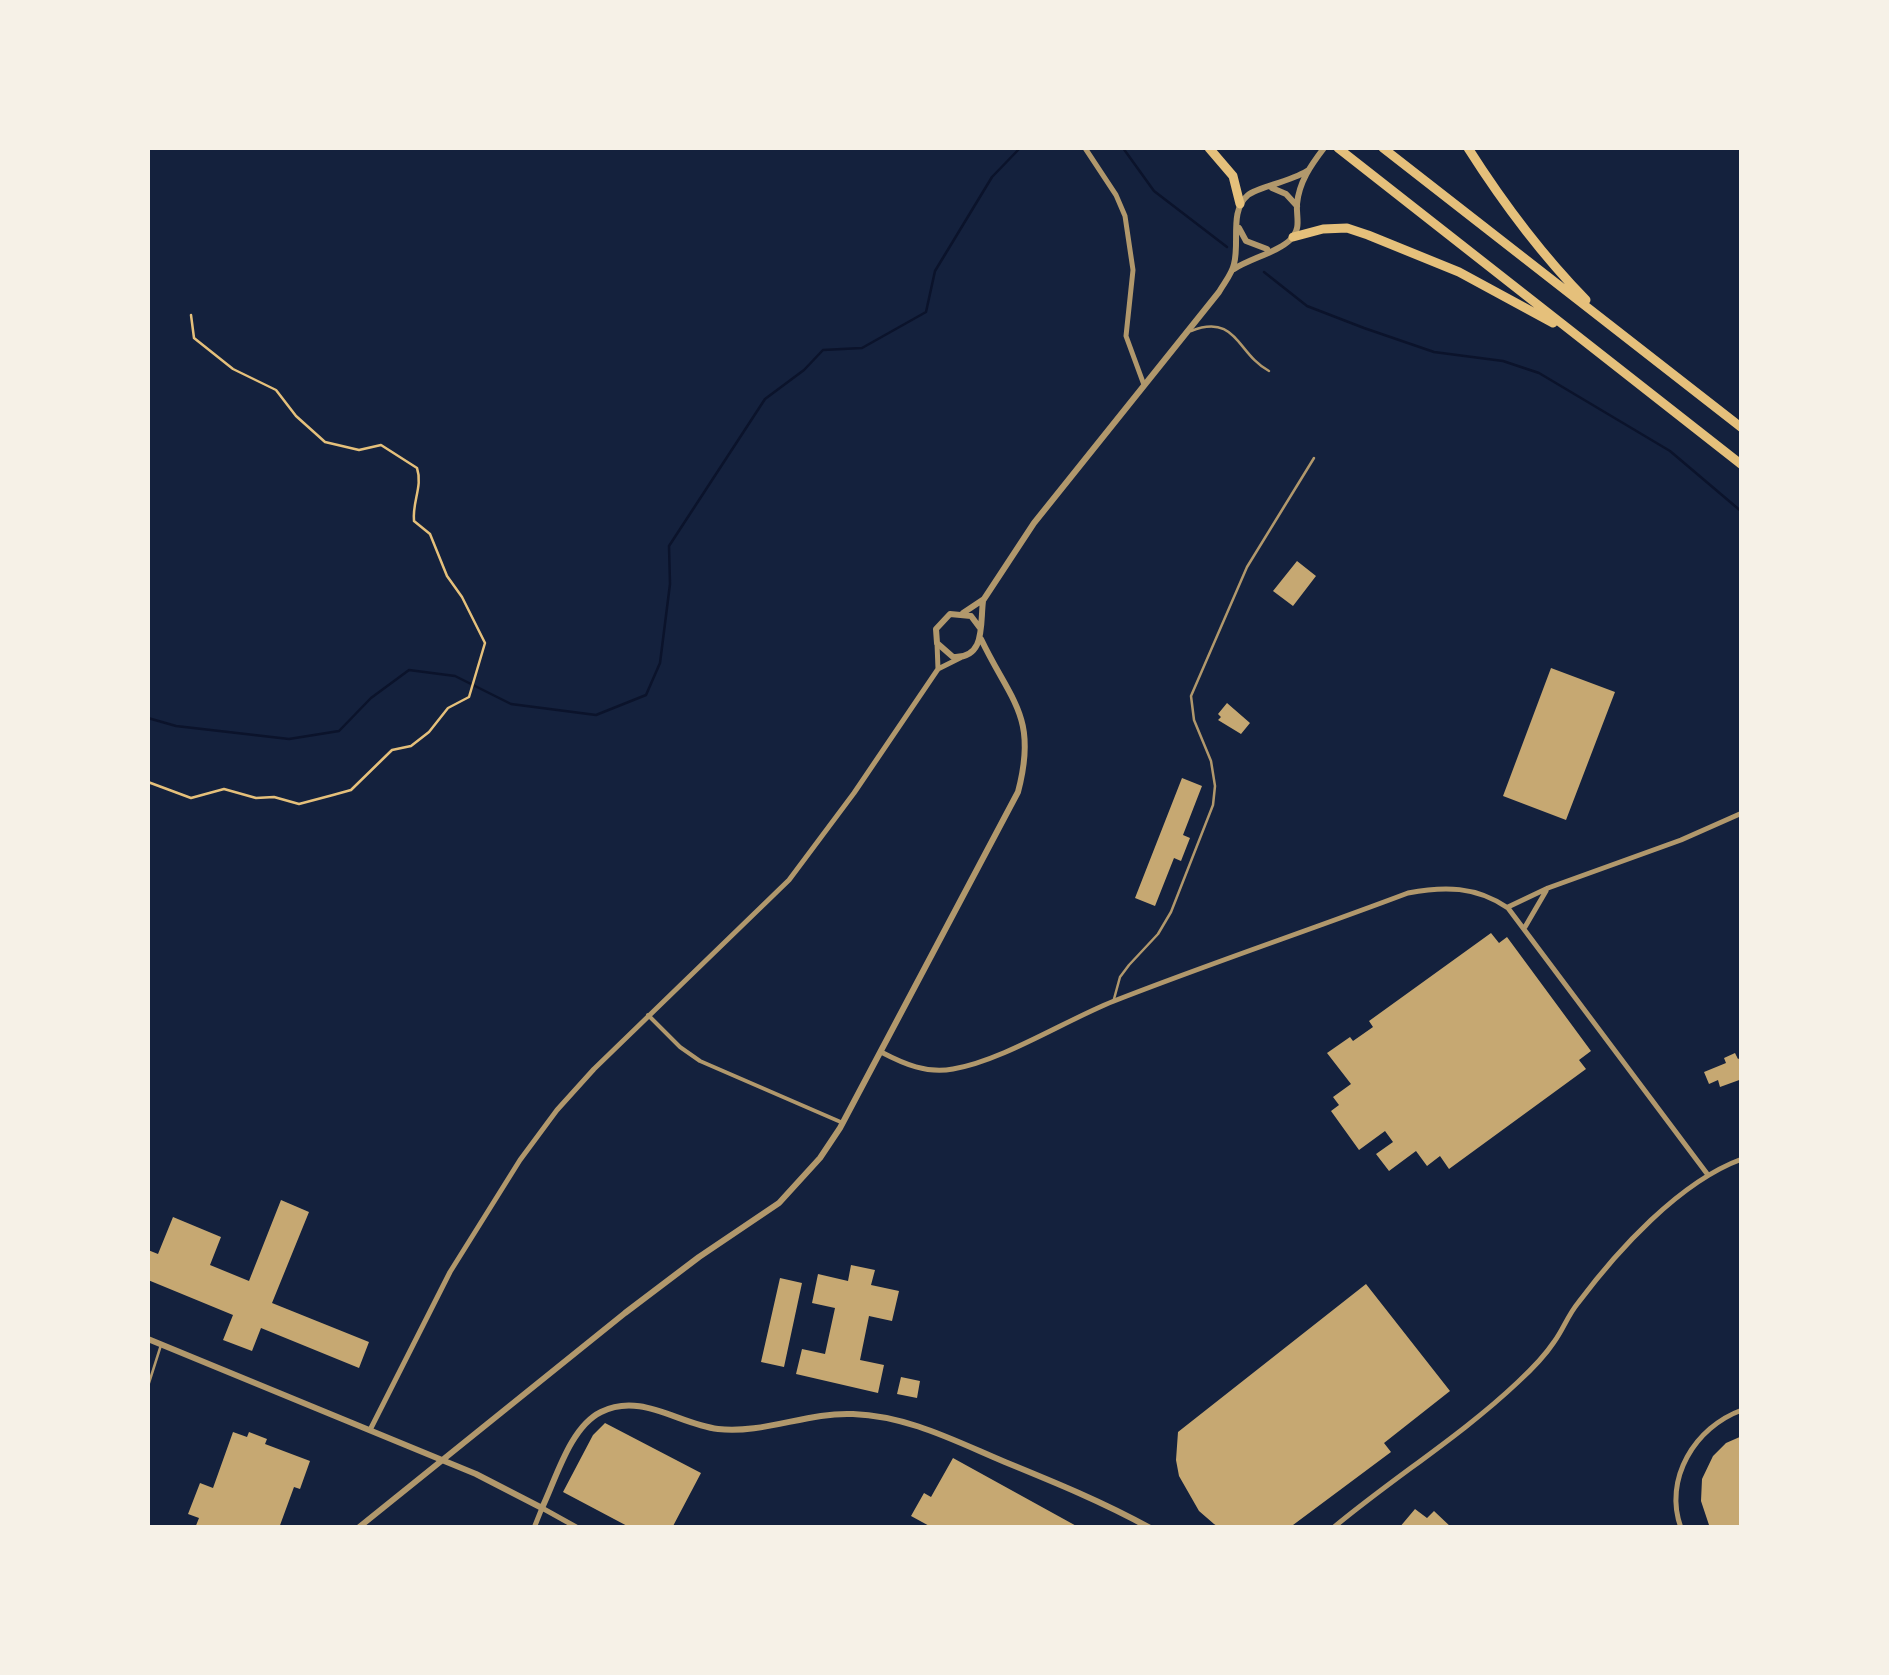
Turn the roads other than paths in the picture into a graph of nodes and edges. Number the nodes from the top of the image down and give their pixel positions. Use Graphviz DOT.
graph roads {
  1 [pos="1085,148"];
  2 [pos="1209,148"];
  3 [pos="1324,148"];
  4 [pos="1338,148"];
  5 [pos="1383,148"];
  6 [pos="1468,148"];
  7 [pos="1307,171"];
  8 [pos="1271,188"];
  9 [pos="1240,204"];
  10 [pos="1296,206"];
  11 [pos="1237,224"];
  12 [pos="1293,237"];
  13 [pos="1273,249"];
  14 [pos="1234,269"];
  15 [pos="1613,327"];
  16 [pos="1186,333"];
  17 [pos="1581,339"];
  18 [pos="1269,371"];
  19 [pos="1144,384"];
  20 [pos="1742,428"];
  21 [pos="1314,458"];
  22 [pos="1742,465"];
  23 [pos="984,599"];
  24 [pos="964,613"];
  25 [pos="980,628"];
  26 [pos="980,639"];
  27 [pos="937,643"];
  28 [pos="971,654"];
  29 [pos="960,658"];
  30 [pos="988,660"];
  31 [pos="938,668"];
  32 [pos="1742,813"];
  33 [pos="1548,888"];
  34 [pos="1508,908"];
  35 [pos="1525,927"];
  36 [pos="1113,1002"];
  37 [pos="648,1015"];
  38 [pos="881,1052"];
  39 [pos="843,1123"];
  40 [pos="1742,1159"];
  41 [pos="1708,1174"];
  42 [pos="148,1340"];
  43 [pos="161,1346"];
  44 [pos="148,1386"];
  45 [pos="1742,1410"];
  46 [pos="370,1430"];
  47 [pos="542,1508"];
  48 [pos="358,1528"];
  49 [pos="534,1528"];
  50 [pos="578,1528"];
  51 [pos="1150,1528"];
  52 [pos="1333,1528"];
  53 [pos="1680,1528"];
  1 -- 19 [label="street"];
  2 -- 9 [label="highway"];
  3 -- 7 [label="street"];
  4 -- 17 [label="highway"];
  5 -- 15 [label="highway"];
  6 -- 15 [label="highway"];
  7 -- 8 [label="street"];
  7 -- 10 [label="street"];
  8 -- 9 [label="street"];
  8 -- 10 [label="street"];
  9 -- 11 [label="street"];
  10 -- 12 [label="street"];
  11 -- 13 [label="street"];
  11 -- 14 [label="street"];
  12 -- 13 [label="street"];
  12 -- 17 [label="highway"];
  13 -- 14 [label="street"];
  14 -- 16 [label="street"];
  15 -- 20 [label="highway"];
  16 -- 18 [label="lane"];
  16 -- 19 [label="street"];
  17 -- 22 [label="highway"];
  19 -- 23 [label="street"];
  21 -- 36 [label="lane"];
  23 -- 24 [label="street"];
  23 -- 25 [label="street"];
  24 -- 25 [label="street"];
  24 -- 27 [label="street"];
  25 -- 26 [label="street"];
  26 -- 28 [label="street"];
  26 -- 30 [label="street"];
  27 -- 29 [label="street"];
  27 -- 31 [label="street"];
  28 -- 29 [label="street"];
  28 -- 30 [label="street"];
  29 -- 31 [label="street"];
  30 -- 38 [label="street"];
  31 -- 37 [label="street"];
  32 -- 33 [label="street"];
  33 -- 34 [label="street"];
  33 -- 35 [label="street"];
  34 -- 35 [label="street"];
  34 -- 36 [label="street"];
  35 -- 41 [label="street"];
  36 -- 38 [label="street"];
  37 -- 39 [label="street"];
  37 -- 46 [label="street"];
  38 -- 39 [label="street"];
  39 -- 48 [label="street"];
  40 -- 41 [label="street"];
  41 -- 52 [label="street"];
  42 -- 43 [label="street"];
  43 -- 44 [label="lane"];
  43 -- 46 [label="street"];
  45 -- 53 [label="street"];
  46 -- 47 [label="street"];
  47 -- 49 [label="street"];
  47 -- 50 [label="street"];
  47 -- 51 [label="street"];
}
